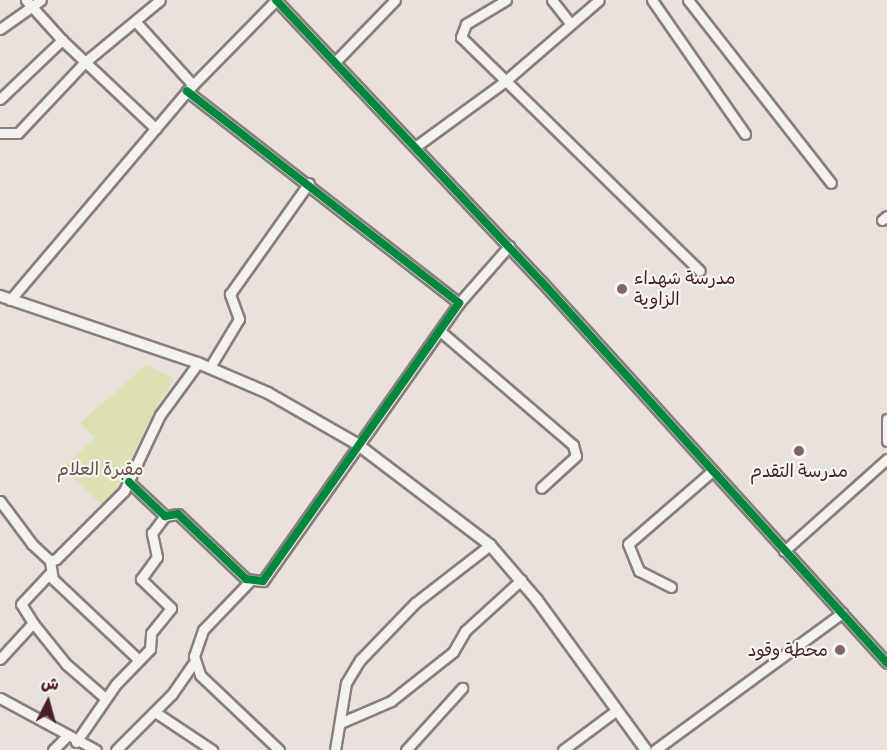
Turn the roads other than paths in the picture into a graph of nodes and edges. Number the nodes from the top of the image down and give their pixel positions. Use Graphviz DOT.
graph roads {
  1 [pos="41,0"];
  2 [pos="160,0"];
  3 [pos="276,0"];
  4 [pos="395,0"];
  5 [pos="506,0"];
  6 [pos="552,0"];
  7 [pos="599,0"];
  8 [pos="652,0"];
  9 [pos="688,0"];
  10 [pos="29,4"];
  11 [pos="4,20"];
  12 [pos="135,21"];
  13 [pos="570,23"];
  14 [pos="0,29"];
  15 [pos="62,40"];
  16 [pos="85,62"];
  17 [pos="334,62"];
  18 [pos="504,82"];
  19 [pos="190,88"];
  20 [pos="0,99"];
  21 [pos="156,129"];
  22 [pos="0,133"];
  23 [pos="745,134"];
  24 [pos="415,147"];
  25 [pos="309,183"];
  26 [pos="831,183"];
  27 [pos="509,246"];
  28 [pos="700,271"];
  29 [pos="5,298"];
  30 [pos="459,303"];
  31 [pos="440,331"];
  32 [pos="198,363"];
  33 [pos="210,367"];
  34 [pos="887,419"];
  35 [pos="887,441"];
  36 [pos="357,444"];
  37 [pos="887,459"];
  38 [pos="711,472"];
  39 [pos="129,482"];
  40 [pos="541,488"];
  41 [pos="1,507"];
  42 [pos="165,516"];
  43 [pos="490,545"];
  44 [pos="784,551"];
  45 [pos="50,561"];
  46 [pos="51,572"];
  47 [pos="520,580"];
  48 [pos="249,582"];
  49 [pos="671,587"];
  50 [pos="842,613"];
  51 [pos="33,623"];
  52 [pos="0,658"];
  53 [pos="139,660"];
  54 [pos="195,661"];
  55 [pos="887,663"];
  56 [pos="462,688"];
  57 [pos="0,698"];
  58 [pos="105,698"];
  59 [pos="155,711"];
  60 [pos="614,712"];
  61 [pos="340,723"];
  62 [pos="65,738"];
  63 [pos="76,742"];
  64 [pos="53,750"];
  65 [pos="96,750"];
  66 [pos="116,750"];
  67 [pos="212,750"];
  68 [pos="279,750"];
  69 [pos="335,750"];
  70 [pos="406,750"];
  71 [pos="563,750"];
  72 [pos="645,750"];
  73 [pos="655,750"];
  1 -- 10 [label="street"];
  2 -- 12 [label="street"];
  3 -- 17 [label="street"];
  3 -- 19 [label="street"];
  4 -- 17 [label="street"];
  5 -- 18 [label="street"];
  6 -- 13 [label="street"];
  7 -- 13 [label="street"];
  8 -- 23 [label="street"];
  9 -- 26 [label="street"];
  10 -- 11 [label="street"];
  10 -- 15 [label="street"];
  11 -- 14 [label="street"];
  12 -- 16 [label="street"];
  12 -- 19 [label="street"];
  13 -- 18 [label="street"];
  15 -- 16 [label="street"];
  15 -- 20 [label="street"];
  16 -- 21 [label="street"];
  16 -- 22 [label="street"];
  17 -- 24 [label="street"];
  18 -- 24 [label="street"];
  18 -- 28 [label="street"];
  19 -- 21 [label="street"];
  19 -- 25 [label="street"];
  21 -- 29 [label="street"];
  24 -- 27 [label="street"];
  25 -- 30 [label="street"];
  25 -- 33 [label="street"];
  27 -- 30 [label="street"];
  27 -- 38 [label="street"];
  29 -- 32 [label="street"];
  30 -- 31 [label="street"];
  31 -- 36 [label="street"];
  31 -- 40 [label="street"];
  32 -- 33 [label="street"];
  32 -- 39 [label="street"];
  33 -- 36 [label="street"];
  34 -- 35 [label="street"];
  36 -- 43 [label="street"];
  36 -- 48 [label="street"];
  37 -- 44 [label="street"];
  38 -- 44 [label="street"];
  38 -- 49 [label="street"];
  39 -- 42 [label="street"];
  39 -- 45 [label="street"];
  41 -- 45 [label="street"];
  42 -- 48 [label="street"];
  42 -- 53 [label="street"];
  43 -- 47 [label="street"];
  43 -- 61 [label="street"];
  44 -- 50 [label="street"];
  45 -- 46 [label="street"];
  46 -- 51 [label="street"];
  46 -- 53 [label="street"];
  47 -- 60 [label="street"];
  47 -- 61 [label="street"];
  48 -- 54 [label="street"];
  50 -- 55 [label="street"];
  50 -- 73 [label="street"];
  51 -- 52 [label="street"];
  51 -- 58 [label="street"];
  53 -- 58 [label="street"];
  54 -- 59 [label="street"];
  54 -- 68 [label="street"];
  56 -- 70 [label="street"];
  57 -- 62 [label="street"];
  58 -- 63 [label="street"];
  59 -- 66 [label="street"];
  59 -- 67 [label="street"];
  60 -- 71 [label="street"];
  60 -- 72 [label="street"];
  61 -- 69 [label="street"];
  62 -- 63 [label="street"];
  62 -- 64 [label="street"];
  63 -- 65 [label="street"];
}
